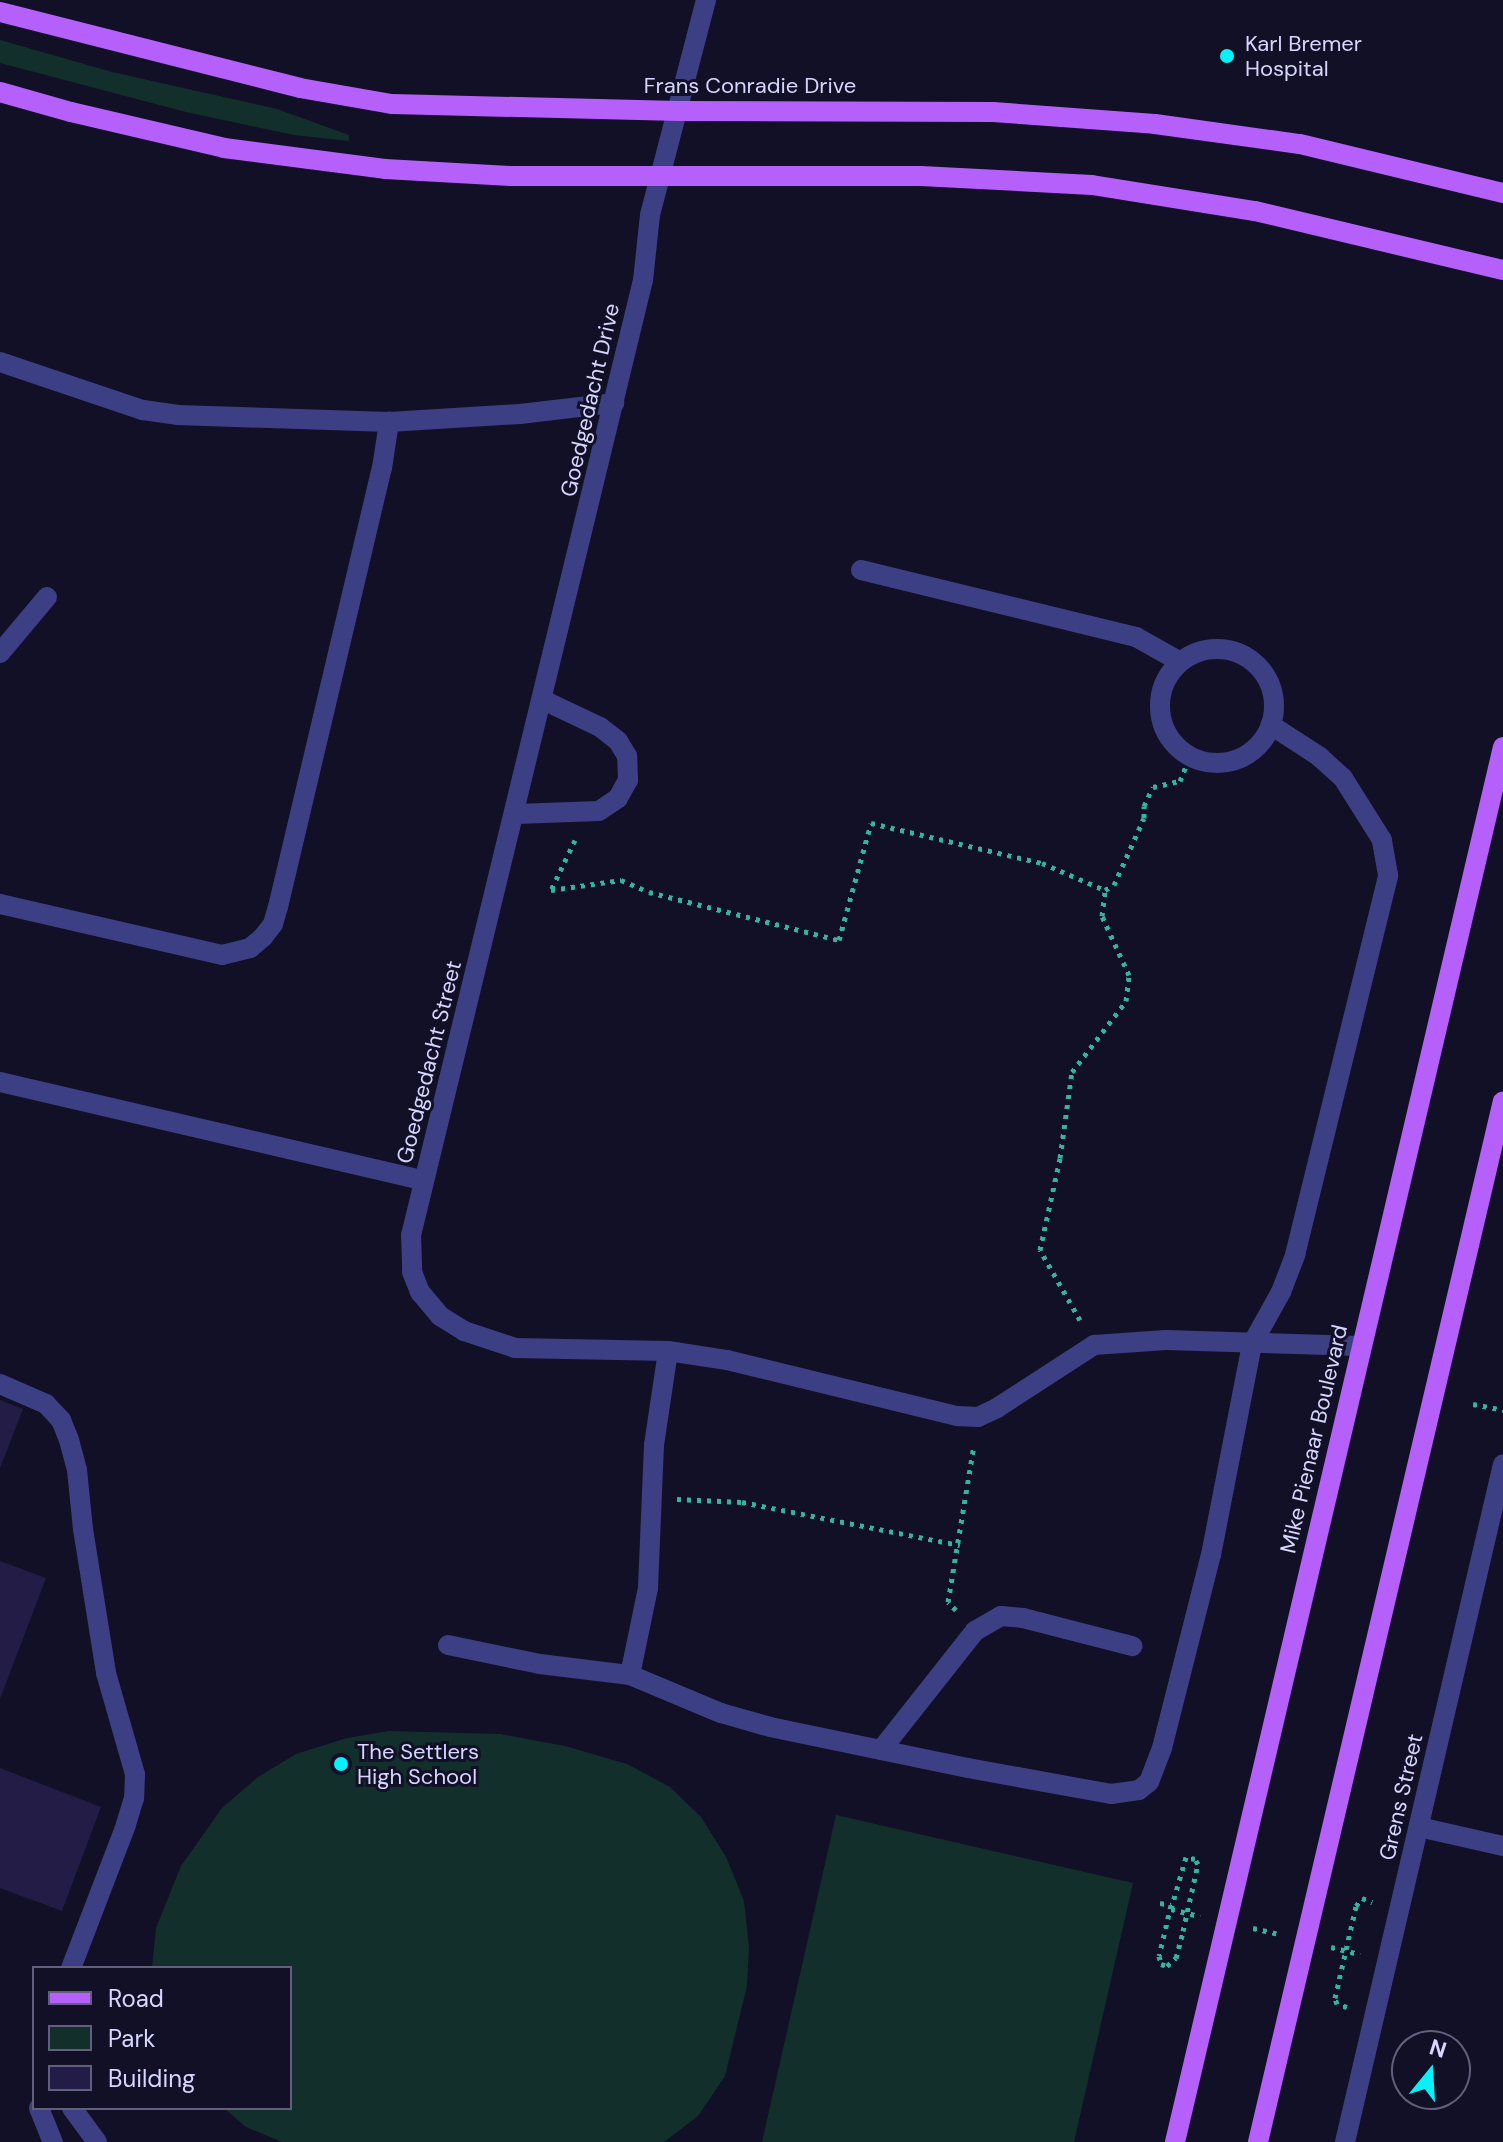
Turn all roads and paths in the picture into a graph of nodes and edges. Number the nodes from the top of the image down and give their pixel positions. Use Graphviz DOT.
graph roads {
  1 [pos="706,0"];
  2 [pos="0,12"];
  3 [pos="0,92"];
  4 [pos="679,111"];
  5 [pos="661,176"];
  6 [pos="1503,193"];
  7 [pos="1503,270"];
  8 [pos="0,362"];
  9 [pos="614,403"];
  10 [pos="389,422"];
  11 [pos="861,570"];
  12 [pos="47,597"];
  13 [pos="0,653"];
  14 [pos="1179,661"];
  15 [pos="543,700"];
  16 [pos="1271,725"];
  17 [pos="1503,747"];
  18 [pos="1190,756"];
  19 [pos="589,812"];
  20 [pos="516,814"];
  21 [pos="1105,890"];
  22 [pos="0,904"];
  23 [pos="0,1082"];
  24 [pos="1503,1101"];
  25 [pos="424,1181"];
  26 [pos="1252,1344"];
  27 [pos="1094,1345"];
  28 [pos="1360,1346"];
  29 [pos="668,1351"];
  30 [pos="0,1384"];
  31 [pos="1473,1404"];
  32 [pos="1503,1410"];
  33 [pos="978,1417"];
  34 [pos="1503,1464"];
  35 [pos="652,1498"];
  36 [pos="960,1545"];
  37 [pos="975,1631"];
  38 [pos="448,1645"];
  39 [pos="1132,1646"];
  40 [pos="630,1675"];
  41 [pos="881,1750"];
  42 [pos="1419,1827"];
  43 [pos="1503,1846"];
  44 [pos="1160,1903"];
  45 [pos="1373,1910"];
  46 [pos="1215,1919"];
  47 [pos="1245,1926"];
  48 [pos="1347,1935"];
  49 [pos="1289,1937"];
  50 [pos="1357,1938"];
  51 [pos="1318,1944"];
  52 [pos="1364,1956"];
  53 [pos="72,1966"];
  54 [pos="1352,2002"];
  55 [pos="40,2110"];
  56 [pos="73,2110"];
  57 [pos="53,2142"];
  58 [pos="97,2142"];
  59 [pos="1175,2142"];
  60 [pos="1258,2142"];
  61 [pos="1345,2142"];
  1 -- 4 [label="street, Goedgedacht Drive"];
  2 -- 4 [label="main road, Frans Conradie Drive"];
  3 -- 5 [label="main road"];
  4 -- 5 [label="street, Goedgedacht Drive"];
  4 -- 6 [label="main road, Frans Conradie Drive"];
  5 -- 7 [label="main road"];
  5 -- 9 [label="street, Goedgedacht Drive"];
  8 -- 10 [label="street"];
  9 -- 10 [label="street"];
  9 -- 15 [label="street, Goedgedacht Drive"];
  10 -- 22 [label="street"];
  11 -- 14 [label="street"];
  12 -- 13 [label="street"];
  14 -- 16 [label="street"];
  14 -- 18 [label="street"];
  15 -- 19 [label="street"];
  15 -- 20 [label="street, Goedgedacht Drive"];
  16 -- 18 [label="street"];
  16 -- 26 [label="street"];
  17 -- 28 [label="main road, Mike Pienaar Boulevard"];
  18 -- 21 [label="path"];
  19 -- 20 [label="street"];
  19 -- 21 [label="path"];
  20 -- 25 [label="street, Goedgedacht Street"];
  21 -- 27 [label="path"];
  23 -- 25 [label="street"];
  24 -- 60 [label="main road"];
  25 -- 29 [label="street, Goedgedacht Street"];
  26 -- 27 [label="street"];
  26 -- 28 [label="street"];
  26 -- 41 [label="street"];
  27 -- 33 [label="street"];
  28 -- 59 [label="main road, Mike Pienaar Boulevard"];
  29 -- 33 [label="street"];
  29 -- 35 [label="street"];
  30 -- 53 [label="street"];
  31 -- 32 [label="path"];
  33 -- 36 [label="path"];
  34 -- 42 [label="street, Grens Street"];
  35 -- 36 [label="path"];
  35 -- 40 [label="street"];
  36 -- 37 [label="path"];
  37 -- 39 [label="street"];
  37 -- 41 [label="street"];
  38 -- 40 [label="street"];
  40 -- 41 [label="street"];
  42 -- 43 [label="street"];
  42 -- 61 [label="street, Grens Street"];
  44 -- 46 [label="path"];
  45 -- 54 [label="path"];
  47 -- 49 [label="path"];
  48 -- 50 [label="path"];
  51 -- 52 [label="path"];
  55 -- 57 [label="street"];
  56 -- 58 [label="street"];
}
